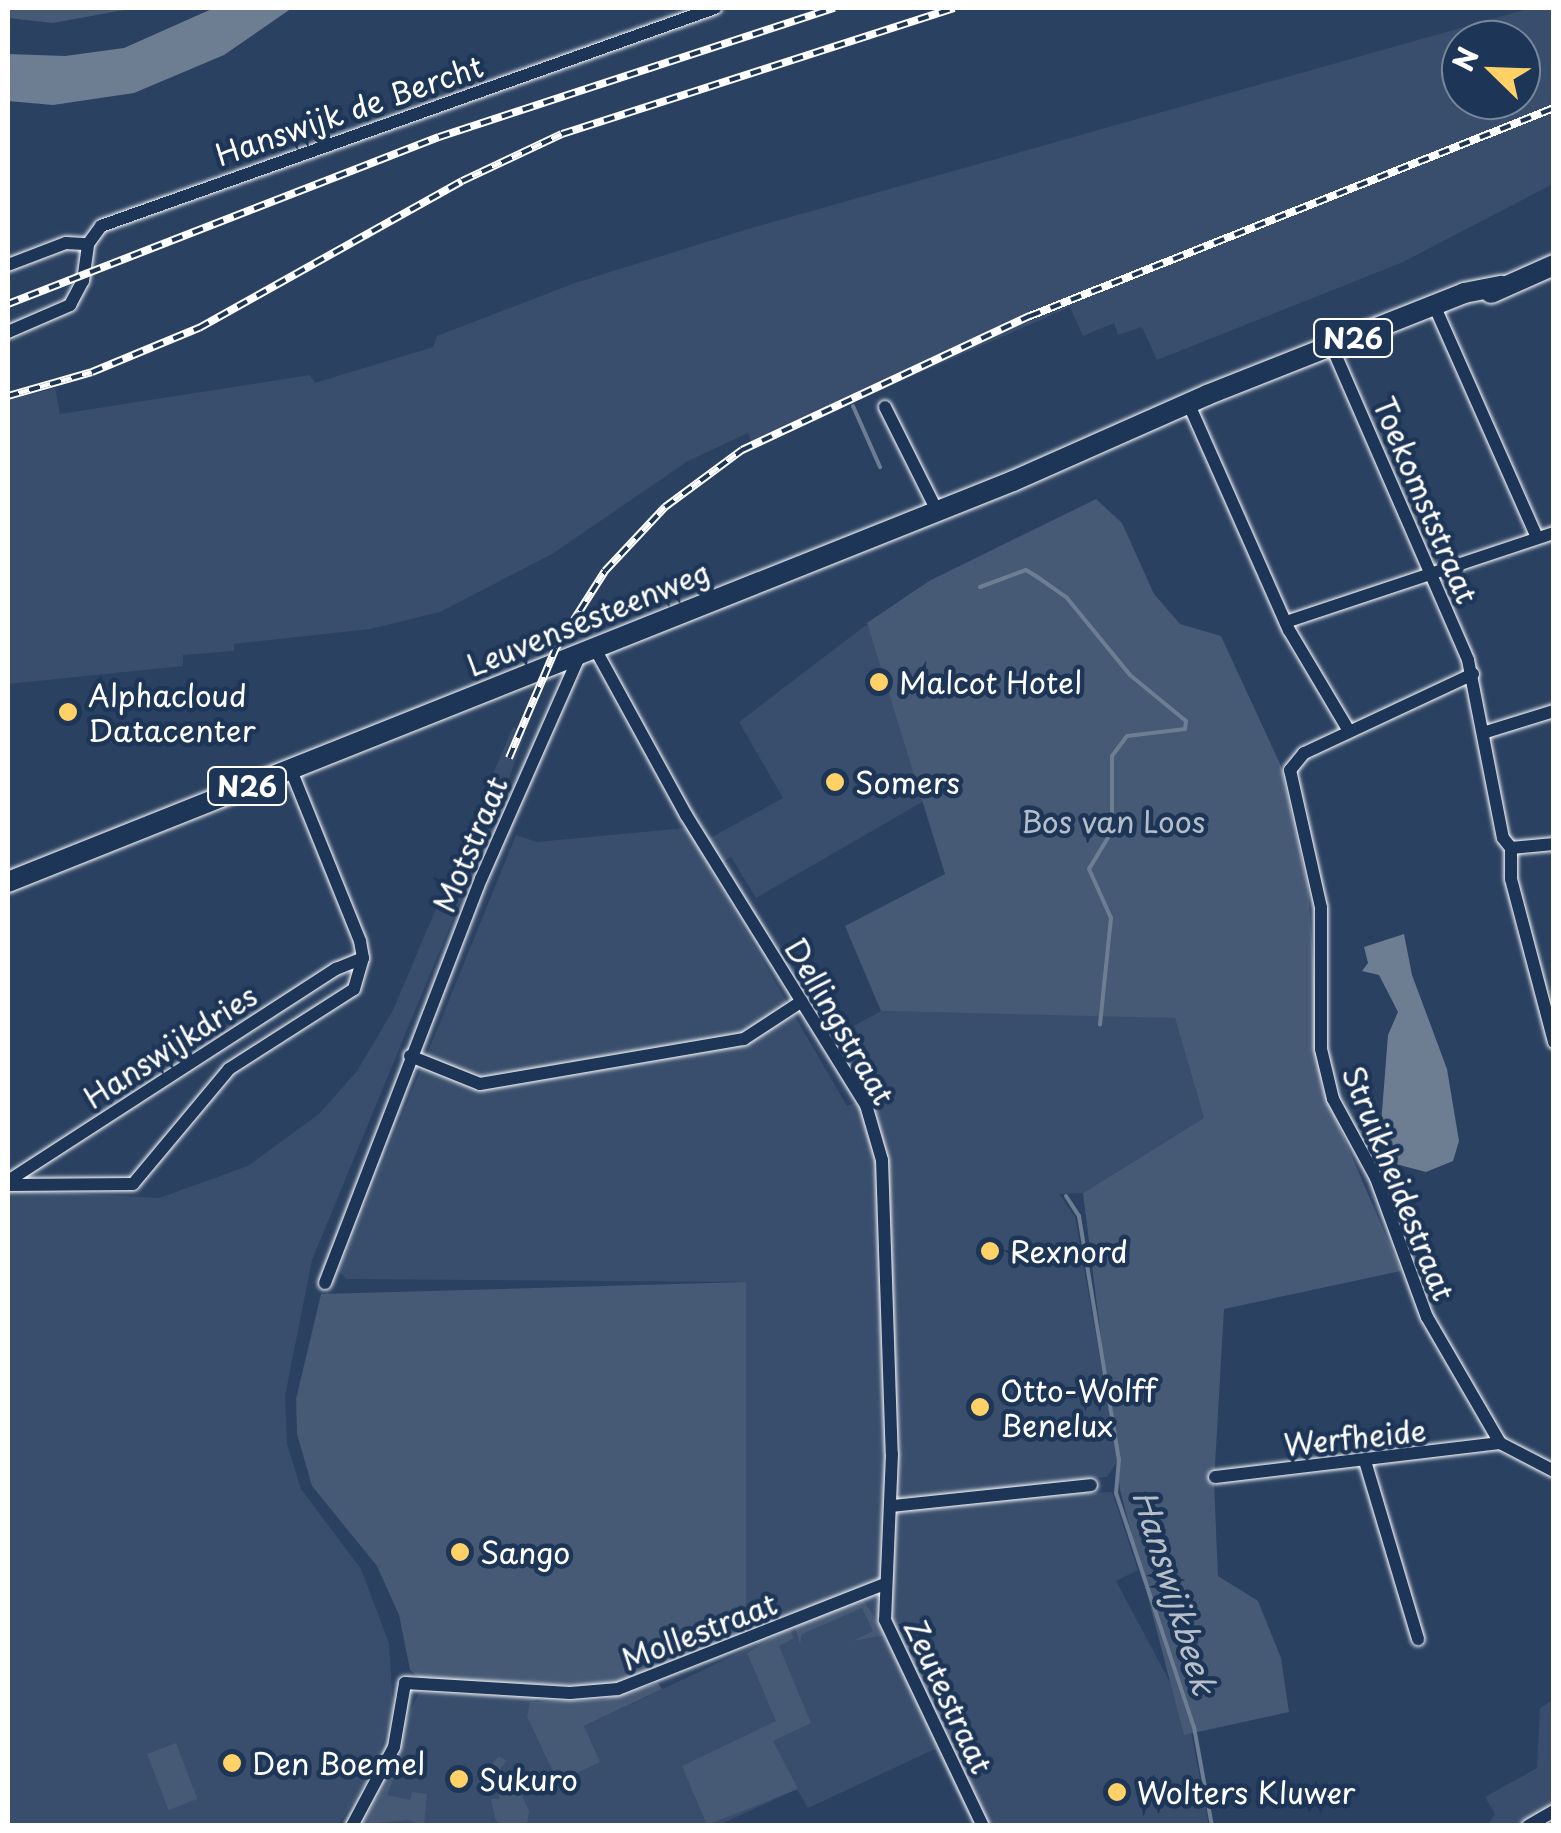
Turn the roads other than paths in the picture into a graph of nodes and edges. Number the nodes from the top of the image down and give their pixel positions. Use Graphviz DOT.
graph roads {
  1 [pos="715,8"];
  2 [pos="88,244"];
  3 [pos="8,265"];
  4 [pos="1554,265"];
  5 [pos="1436,310"];
  6 [pos="8,332"];
  7 [pos="1333,351"];
  8 [pos="885,406"];
  9 [pos="1190,407"];
  10 [pos="937,511"];
  11 [pos="1554,533"];
  12 [pos="1537,538"];
  13 [pos="1430,574"];
  14 [pos="1286,622"];
  15 [pos="588,650"];
  16 [pos="1473,674"];
  17 [pos="1554,711"];
  18 [pos="1349,732"];
  19 [pos="1486,732"];
  20 [pos="290,770"];
  21 [pos="1554,844"];
  22 [pos="1511,848"];
  23 [pos="8,882"];
  24 [pos="363,958"];
  25 [pos="802,1001"];
  26 [pos="1554,1042"];
  27 [pos="410,1056"];
  28 [pos="8,1183"];
  29 [pos="324,1283"];
  30 [pos="1500,1442"];
  31 [pos="1364,1461"];
  32 [pos="1554,1471"];
  33 [pos="1215,1477"];
  34 [pos="1091,1486"];
  35 [pos="892,1506"];
  36 [pos="884,1584"];
  37 [pos="1418,1639"];
  38 [pos="1554,1811"];
  39 [pos="352,1826"];
  40 [pos="983,1826"];
  41 [pos="1528,1826"];
  1 -- 2 [label="street, Hanswijk de Bercht"];
  2 -- 3 [label="street, Hanswijk de Bercht"];
  2 -- 6 [label="street"];
  4 -- 5 [label="main road, Leuvensesteenweg / N26"];
  5 -- 7 [label="main road, Leuvensesteenweg / N26"];
  5 -- 12 [label="street"];
  7 -- 9 [label="main road, Leuvensesteenweg / N26"];
  7 -- 13 [label="street, Toekomststraat"];
  8 -- 10 [label="street"];
  9 -- 10 [label="main road, Leuvensesteenweg / N26"];
  9 -- 14 [label="street"];
  10 -- 15 [label="main road, Leuvensesteenweg / N26"];
  11 -- 12 [label="street"];
  12 -- 13 [label="street"];
  13 -- 14 [label="street"];
  13 -- 16 [label="street, Toekomststraat"];
  14 -- 18 [label="street"];
  15 -- 20 [label="main road, Leuvensesteenweg / N26"];
  15 -- 25 [label="street, Dellingstraat"];
  15 -- 27 [label="street, Motstraat"];
  16 -- 18 [label="street"];
  16 -- 19 [label="street, Toekomststraat"];
  17 -- 19 [label="street"];
  18 -- 30 [label="street, Struikheidestraat"];
  19 -- 22 [label="street, Toekomststraat"];
  20 -- 23 [label="main road, Leuvensesteenweg / N26"];
  20 -- 24 [label="street"];
  21 -- 22 [label="street"];
  22 -- 26 [label="street, Toekomststraat"];
  24 -- 28 [label="street, Hanswijkdries"];
  24 -- 28 [label="street, Hanswijkdries"];
  25 -- 27 [label="street"];
  25 -- 35 [label="street, Dellingstraat"];
  27 -- 29 [label="street, Motstraat"];
  30 -- 31 [label="street, Werfheide"];
  30 -- 32 [label="street"];
  31 -- 33 [label="street, Werfheide"];
  31 -- 37 [label="street"];
  34 -- 35 [label="street"];
  35 -- 36 [label="street, Dellingstraat"];
  36 -- 39 [label="street, Mollestraat"];
  36 -- 40 [label="street, Zeutestraat"];
  38 -- 41 [label="street"];
}
